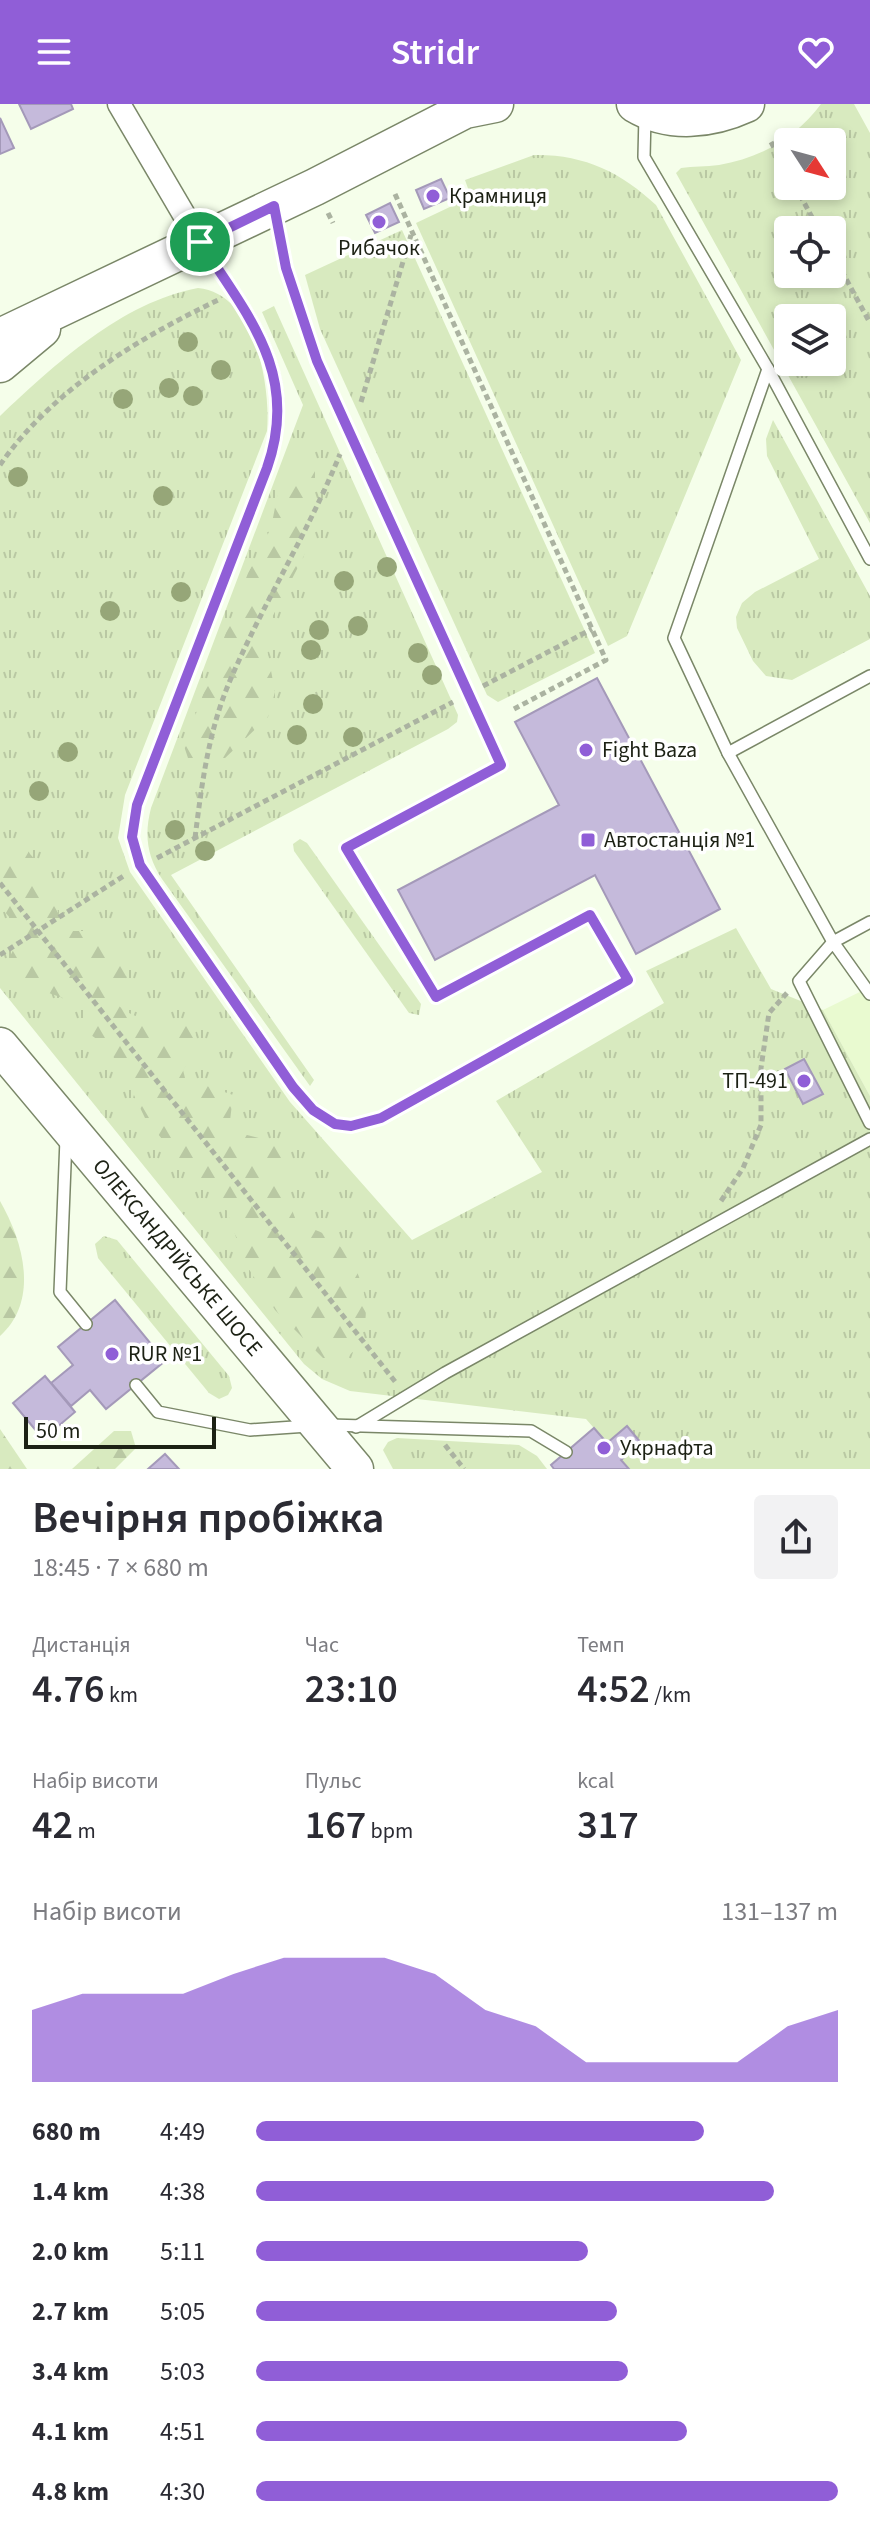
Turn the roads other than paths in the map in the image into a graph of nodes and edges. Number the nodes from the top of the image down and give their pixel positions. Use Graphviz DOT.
graph roads {
  1 [pos="119,104"];
  2 [pos="746,104"];
  3 [pos="477,106"];
  4 [pos="632,106"];
  5 [pos="274,206"];
  6 [pos="200,242"];
  7 [pos="96,293"];
  8 [pos="0,337"];
  9 [pos="0,364"];
  10 [pos="768,369"];
  11 [pos="870,559"];
  12 [pos="870,676"];
  13 [pos="728,753"];
  14 [pos="870,922"];
  15 [pos="833,942"];
  16 [pos="870,994"];
  17 [pos="0,1046"];
  18 [pos="67,1122"];
  19 [pos="870,1123"];
  20 [pos="870,1139"];
  21 [pos="86,1324"];
  22 [pos="136,1385"];
  23 [pos="318,1425"];
  24 [pos="356,1427"];
  25 [pos="566,1452"];
  26 [pos="355,1469"];
  1 -- 6 [label="street"];
  2 -- 4 [label="main road"];
  3 -- 5 [label="main road"];
  4 -- 10 [label="lane"];
  5 -- 6 [label="main road"];
  5 -- 6 [label="lane"];
  6 -- 7 [label="main road"];
  7 -- 8 [label="main road"];
  7 -- 9 [label="main road"];
  10 -- 11 [label="lane"];
  10 -- 13 [label="lane"];
  12 -- 13 [label="lane"];
  13 -- 15 [label="lane"];
  14 -- 15 [label="lane"];
  15 -- 16 [label="lane"];
  15 -- 19 [label="lane"];
  17 -- 18 [label="main road, ОЛЕКСАНДРІЙСЬКЕ ШОСЕ"];
  18 -- 21 [label="lane"];
  18 -- 23 [label="main road, ОЛЕКСАНДРІЙСЬКЕ ШОСЕ"];
  20 -- 24 [label="lane"];
  22 -- 23 [label="lane"];
  23 -- 24 [label="lane"];
  23 -- 26 [label="main road, ОЛЕКСАНДРІЙСЬКЕ ШОСЕ"];
  24 -- 25 [label="lane"];
}
